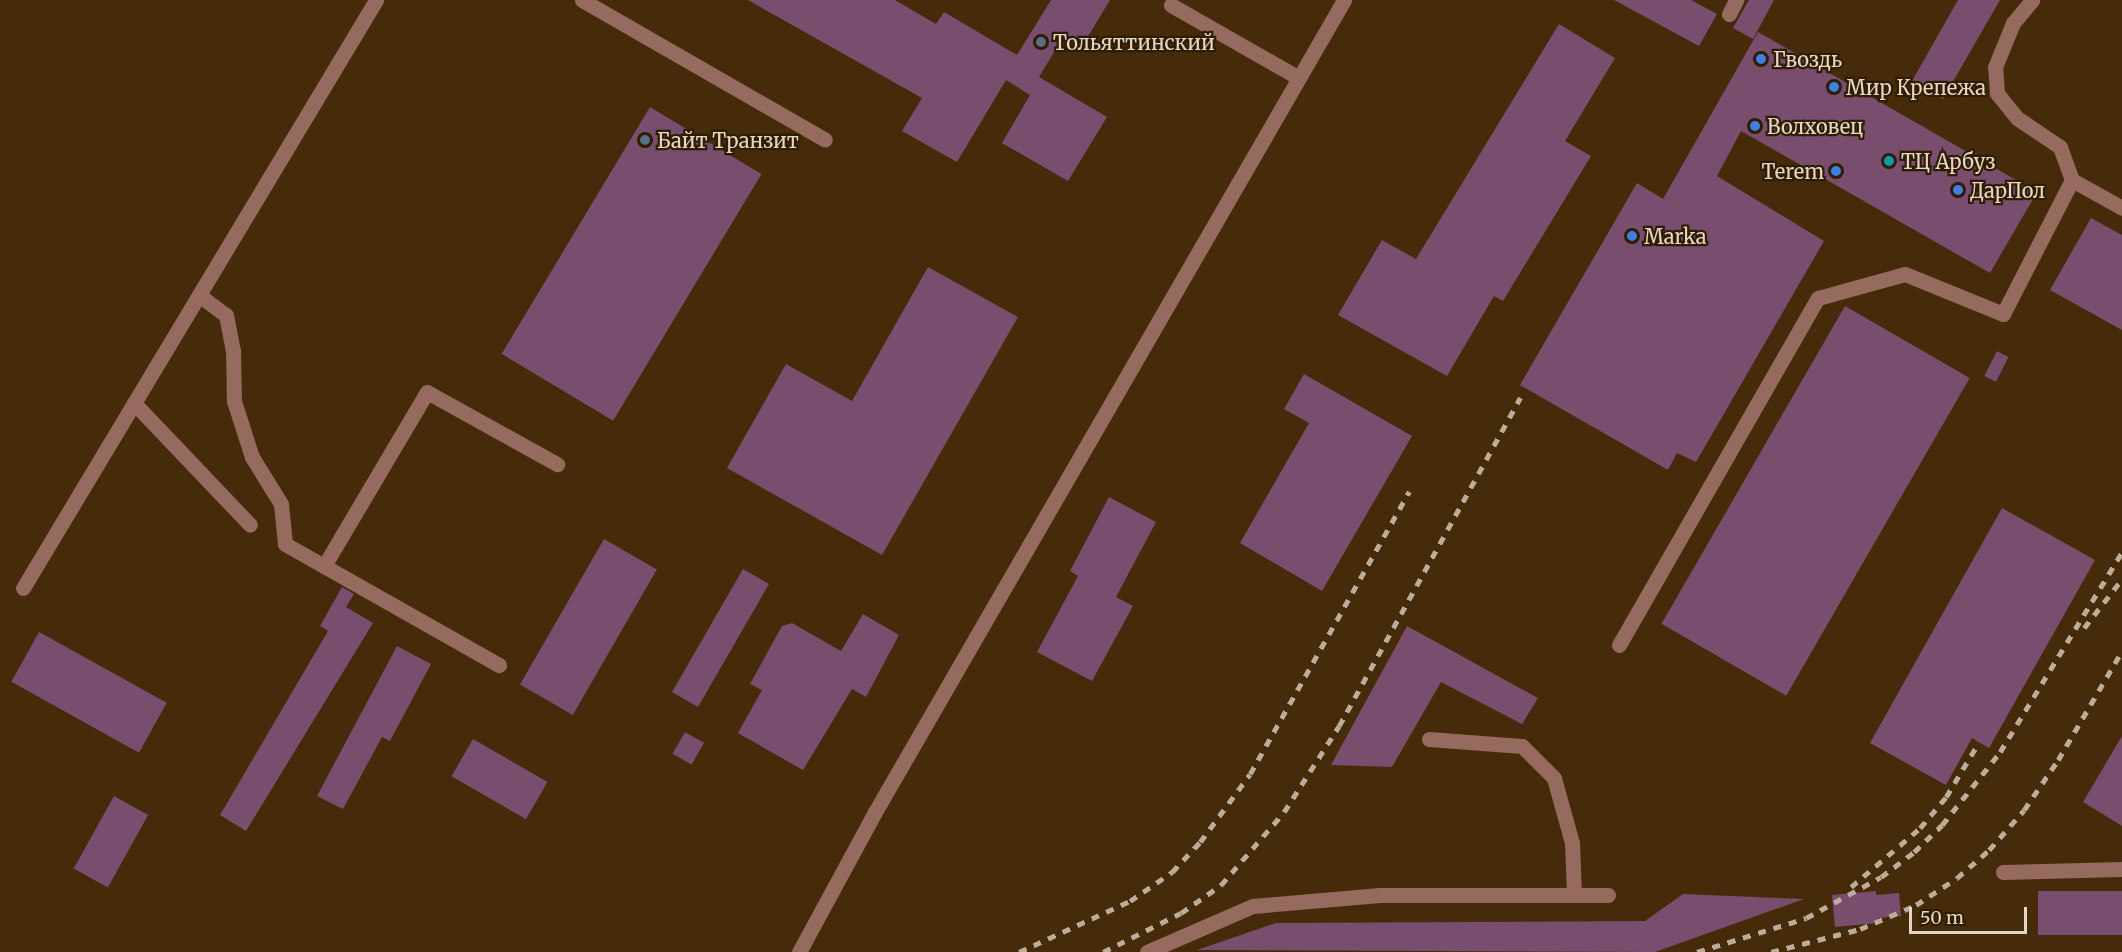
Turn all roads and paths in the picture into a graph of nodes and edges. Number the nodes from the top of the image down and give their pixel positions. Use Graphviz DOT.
graph roads {
  1 [pos="376,0"];
  2 [pos="582,0"];
  3 [pos="1344,0"];
  4 [pos="2032,0"];
  5 [pos="1171,5"];
  6 [pos="1299,78"];
  7 [pos="825,140"];
  8 [pos="2072,180"];
  9 [pos="2122,208"];
  10 [pos="199,295"];
  11 [pos="134,403"];
  12 [pos="557,464"];
  13 [pos="250,525"];
  14 [pos="324,566"];
  15 [pos="23,588"];
  16 [pos="1619,645"];
  17 [pos="499,665"];
  18 [pos="1429,739"];
  19 [pos="2122,869"];
  20 [pos="2003,872"];
  21 [pos="1574,895"];
  22 [pos="1608,895"];
  23 [pos="799,952"];
  24 [pos="1147,952"];
  1 -- 10 [label="street"];
  2 -- 7 [label="street"];
  3 -- 6 [label="street"];
  4 -- 8 [label="street"];
  5 -- 6 [label="street"];
  6 -- 23 [label="street"];
  8 -- 9 [label="street"];
  8 -- 16 [label="street"];
  10 -- 11 [label="street"];
  10 -- 14 [label="street"];
  11 -- 13 [label="street"];
  11 -- 15 [label="street"];
  12 -- 14 [label="street"];
  14 -- 17 [label="street"];
  18 -- 21 [label="street"];
  19 -- 20 [label="street"];
  21 -- 22 [label="street"];
  21 -- 24 [label="street"];
}
